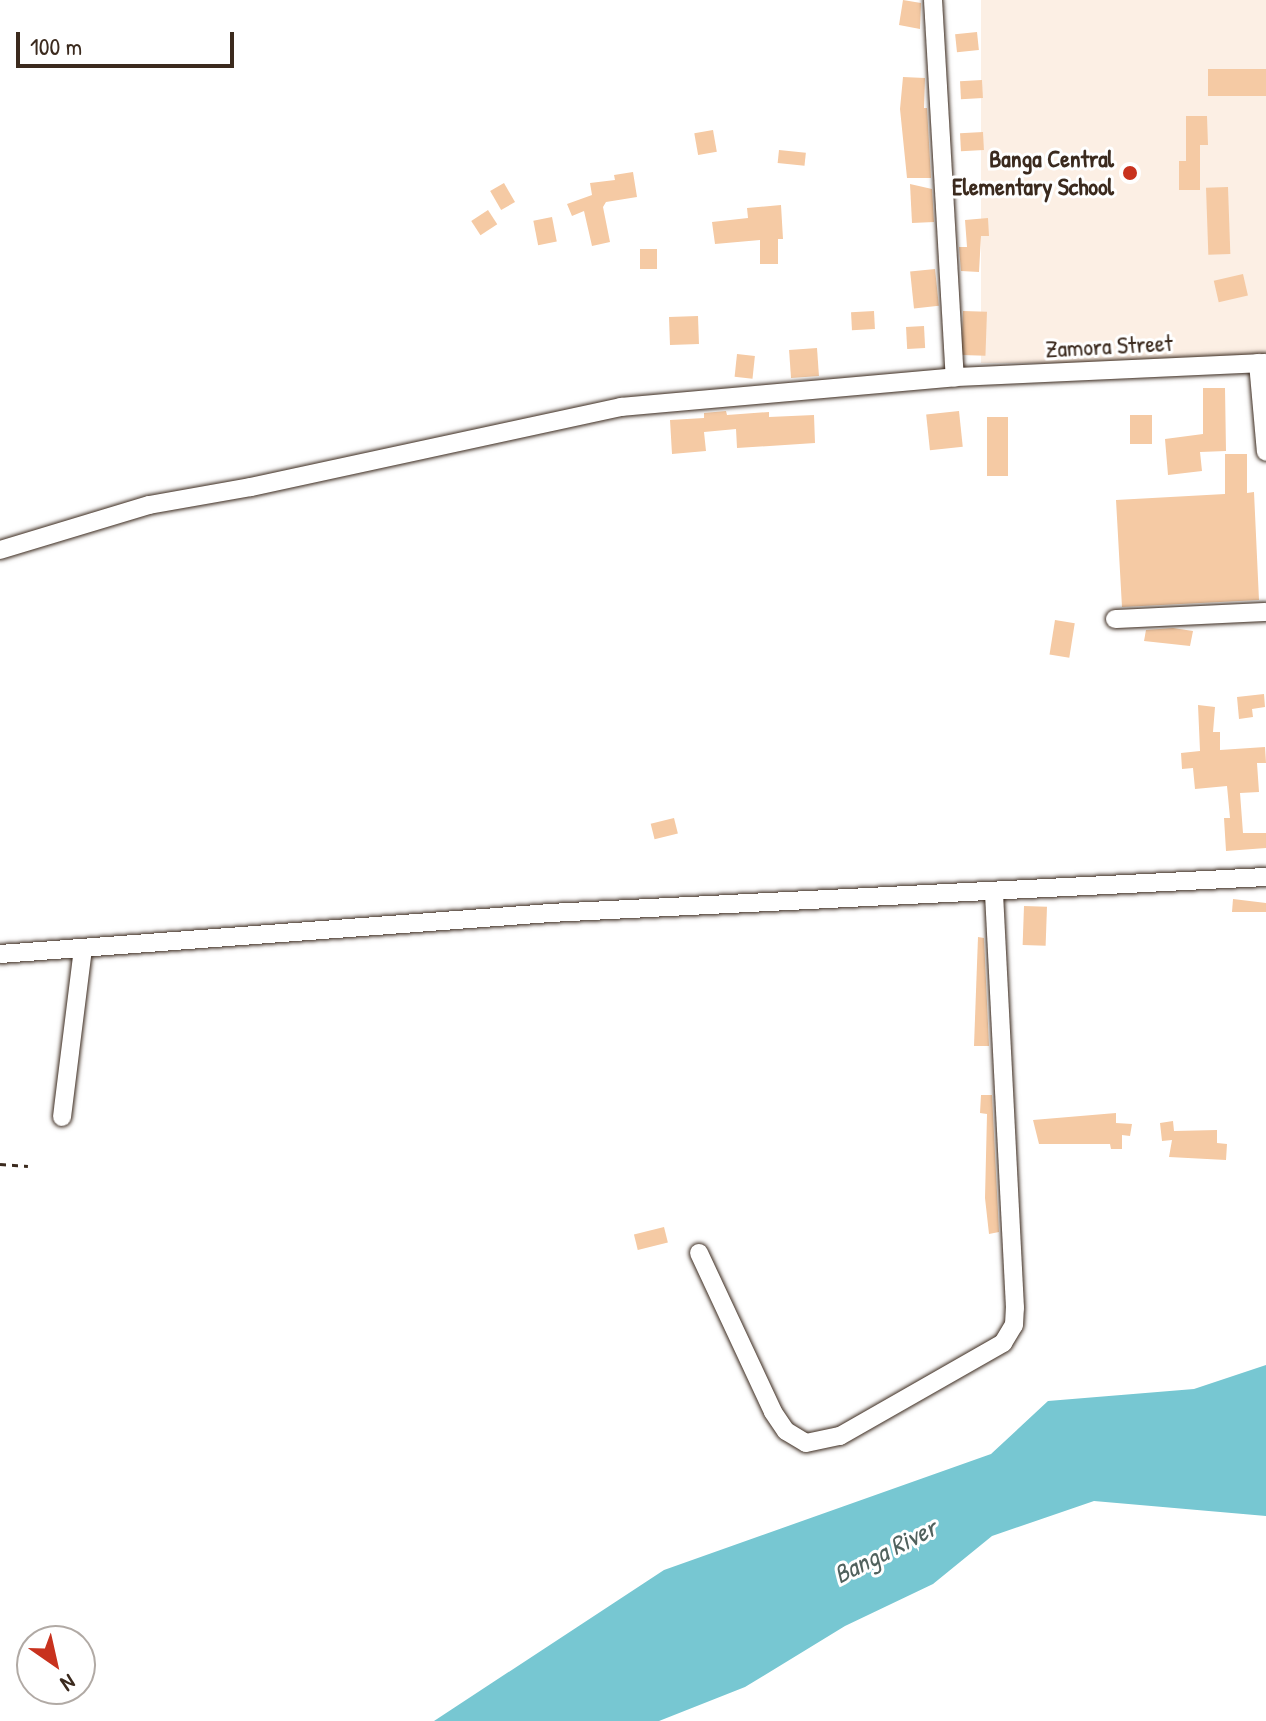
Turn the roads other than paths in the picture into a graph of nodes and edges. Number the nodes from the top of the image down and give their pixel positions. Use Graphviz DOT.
graph roads {
  1 [pos="933,0"];
  2 [pos="1262,363"];
  3 [pos="955,377"];
  4 [pos="1266,452"];
  5 [pos="0,550"];
  6 [pos="1266,612"];
  7 [pos="1115,619"];
  8 [pos="1266,877"];
  9 [pos="994,893"];
  10 [pos="83,949"];
  11 [pos="0,954"];
  12 [pos="62,1117"];
  13 [pos="699,1253"];
  1 -- 3 [label="street"];
  2 -- 3 [label="street, Zamora Street"];
  2 -- 4 [label="street"];
  3 -- 5 [label="street, Zamora Street"];
  6 -- 7 [label="street"];
  8 -- 9 [label="street"];
  9 -- 10 [label="street"];
  9 -- 13 [label="street"];
  10 -- 11 [label="street"];
  10 -- 12 [label="street"];
}
